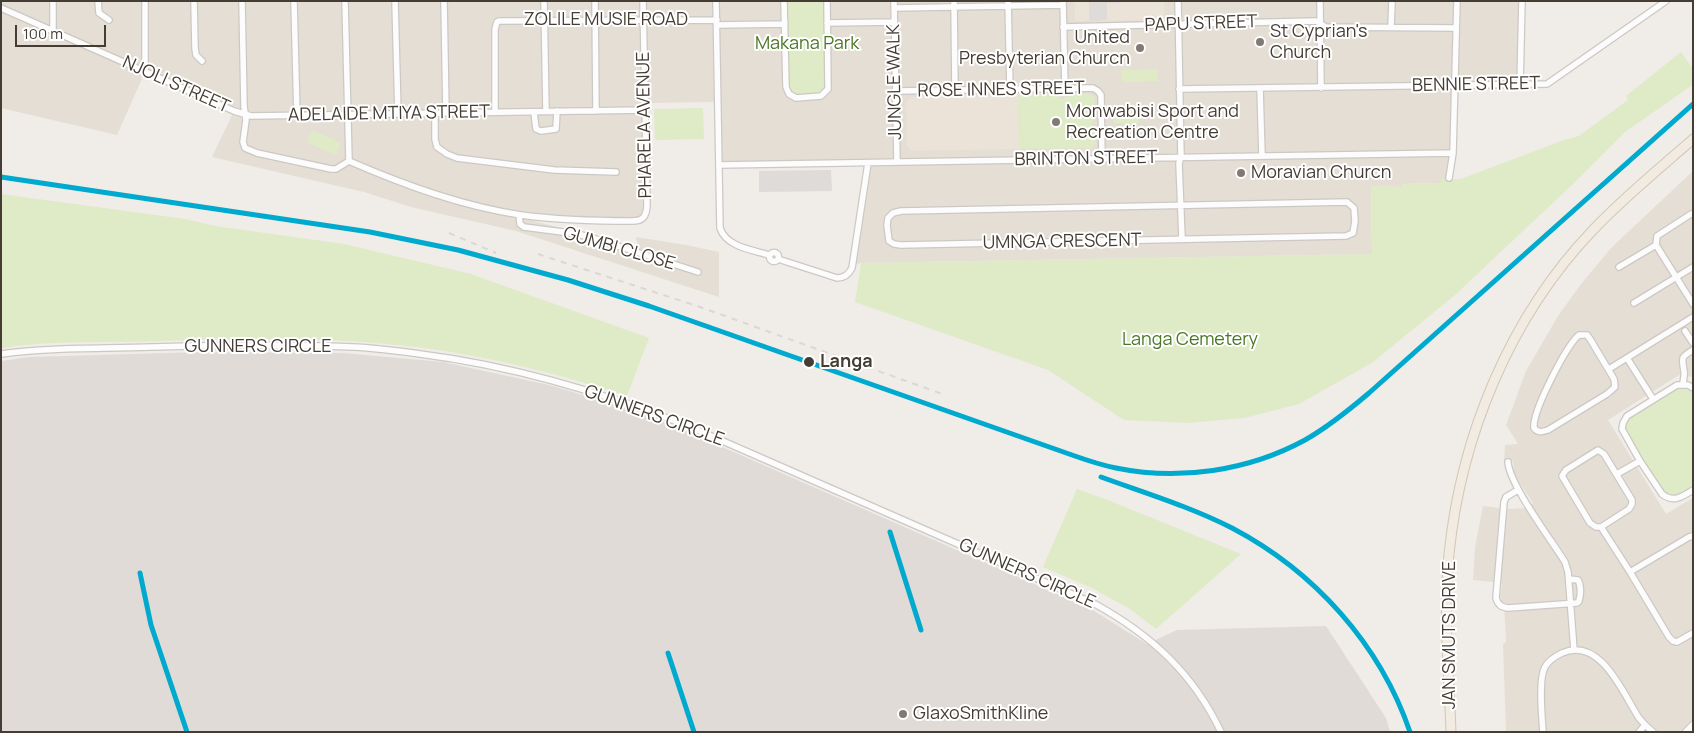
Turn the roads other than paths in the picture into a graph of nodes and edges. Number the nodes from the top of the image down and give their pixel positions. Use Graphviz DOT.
graph roads {
  1 [pos="53,1"];
  2 [pos="98,1"];
  3 [pos="145,1"];
  4 [pos="194,1"];
  5 [pos="242,1"];
  6 [pos="294,1"];
  7 [pos="345,1"];
  8 [pos="395,1"];
  9 [pos="444,1"];
  10 [pos="544,1"];
  11 [pos="595,1"];
  12 [pos="643,1"];
  13 [pos="716,1"];
  14 [pos="784,1"];
  15 [pos="827,1"];
  16 [pos="1178,1"];
  17 [pos="1320,1"];
  18 [pos="1392,1"];
  19 [pos="1457,1"];
  20 [pos="1522,1"];
  21 [pos="1666,1"];
  22 [pos="1063,3"];
  23 [pos="954,4"];
  24 [pos="1008,4"];
  25 [pos="894,5"];
  26 [pos="1,8"];
  27 [pos="109,20"];
  28 [pos="544,20"];
  29 [pos="595,20"];
  30 [pos="644,20"];
  31 [pos="717,22"];
  32 [pos="894,22"];
  33 [pos="828,23"];
  34 [pos="785,24"];
  35 [pos="1178,24"];
  36 [pos="1320,24"];
  37 [pos="1064,27"];
  38 [pos="1391,27"];
  39 [pos="1456,28"];
  40 [pos="53,31"];
  41 [pos="202,61"];
  42 [pos="145,72"];
  43 [pos="1520,85"];
  44 [pos="1455,86"];
  45 [pos="1065,88"];
  46 [pos="1260,88"];
  47 [pos="1321,88"];
  48 [pos="1179,89"];
  49 [pos="955,90"];
  50 [pos="1010,90"];
  51 [pos="895,92"];
  52 [pos="596,110"];
  53 [pos="645,110"];
  54 [pos="546,111"];
  55 [pos="557,111"];
  56 [pos="495,112"];
  57 [pos="534,112"];
  58 [pos="435,113"];
  59 [pos="446,113"];
  60 [pos="245,114"];
  61 [pos="398,114"];
  62 [pos="347,115"];
  63 [pos="297,116"];
  64 [pos="1693,139"];
  65 [pos="1453,153"];
  66 [pos="1262,156"];
  67 [pos="1180,157"];
  68 [pos="1102,159"];
  69 [pos="349,161"];
  70 [pos="897,162"];
  71 [pos="868,163"];
  72 [pos="719,165"];
  73 [pos="616,172"];
  74 [pos="1450,178"];
  75 [pos="1181,205"];
  76 [pos="1692,214"];
  77 [pos="519,215"];
  78 [pos="1182,239"];
  79 [pos="1656,244"];
  80 [pos="1619,267"];
  81 [pos="1693,267"];
  82 [pos="698,272"];
  83 [pos="1676,277"];
  84 [pos="1634,303"];
  85 [pos="1693,304"];
  86 [pos="1693,317"];
  87 [pos="1685,331"];
  88 [pos="1693,343"];
  89 [pos="1693,350"];
  90 [pos="1,354"];
  91 [pos="1627,358"];
  92 [pos="1608,369"];
  93 [pos="1683,384"];
  94 [pos="1693,388"];
  95 [pos="1653,399"];
  96 [pos="1640,461"];
  97 [pos="1508,462"];
  98 [pos="1617,474"];
  99 [pos="1518,490"];
  100 [pos="1693,490"];
  101 [pos="1601,527"];
  102 [pos="1693,536"];
  103 [pos="1630,572"];
  104 [pos="1569,579"];
  105 [pos="1570,603"];
  106 [pos="1693,633"];
  107 [pos="1574,650"];
  108 [pos="1645,725"];
  109 [pos="1693,726"];
  110 [pos="1221,732"];
  111 [pos="1451,732"];
  112 [pos="1543,732"];
  113 [pos="1639,732"];
  114 [pos="1653,732"];
  115 [pos="1687,732"];
  1 -- 40 [label="street"];
  2 -- 27 [label="street"];
  3 -- 42 [label="street"];
  4 -- 41 [label="street"];
  5 -- 60 [label="street"];
  6 -- 63 [label="street"];
  7 -- 62 [label="street"];
  8 -- 61 [label="street"];
  9 -- 59 [label="street"];
  10 -- 28 [label="street"];
  11 -- 29 [label="street"];
  12 -- 30 [label="street, PHARELA AVENUE"];
  13 -- 31 [label="street"];
  14 -- 34 [label="street"];
  15 -- 33 [label="street"];
  16 -- 35 [label="street"];
  17 -- 36 [label="street"];
  18 -- 38 [label="street"];
  19 -- 39 [label="street"];
  20 -- 43 [label="street"];
  21 -- 43 [label="street, BENNIE STREET"];
  22 -- 24 [label="street"];
  22 -- 37 [label="street"];
  23 -- 24 [label="street"];
  23 -- 25 [label="street"];
  23 -- 49 [label="street"];
  24 -- 50 [label="street"];
  25 -- 32 [label="street, JUNGLE WALK"];
  26 -- 40 [label="street, NJOLI STREET"];
  28 -- 29 [label="street, ZOLILE MUSIE ROAD"];
  28 -- 54 [label="street"];
  28 -- 56 [label="street, ZOLILE MUSIE ROAD"];
  29 -- 30 [label="street, ZOLILE MUSIE ROAD"];
  29 -- 52 [label="street"];
  30 -- 31 [label="street, ZOLILE MUSIE ROAD"];
  30 -- 53 [label="street, PHARELA AVENUE"];
  31 -- 34 [label="street, ZOLILE MUSIE ROAD"];
  31 -- 72 [label="street"];
  32 -- 33 [label="street"];
  32 -- 51 [label="street, JUNGLE WALK"];
  33 -- 34 [label="street"];
  35 -- 36 [label="street, PAPU STREET"];
  35 -- 37 [label="street, PAPU STREET"];
  35 -- 48 [label="street"];
  36 -- 38 [label="street, PAPU STREET"];
  36 -- 47 [label="street"];
  37 -- 45 [label="street"];
  38 -- 39 [label="street, PAPU STREET"];
  39 -- 44 [label="street"];
  40 -- 42 [label="street, NJOLI STREET"];
  42 -- 60 [label="street, NJOLI STREET"];
  43 -- 44 [label="street, BENNIE STREET"];
  44 -- 47 [label="street, BENNIE STREET"];
  44 -- 65 [label="street"];
  45 -- 50 [label="street, ROSE INNES STREET"];
  45 -- 68 [label="street, ROSE INNES STREET"];
  46 -- 47 [label="street, BENNIE STREET"];
  46 -- 48 [label="street, BENNIE STREET"];
  46 -- 66 [label="street"];
  48 -- 67 [label="street"];
  49 -- 50 [label="street, ROSE INNES STREET"];
  49 -- 51 [label="street, ROSE INNES STREET"];
  51 -- 70 [label="street, JUNGLE WALK"];
  52 -- 53 [label="street, ADELAIDE MTIYA STREET"];
  52 -- 55 [label="street, ADELAIDE MTIYA STREET"];
  53 -- 77 [label="street, PHARELA AVENUE"];
  54 -- 55 [label="street, ADELAIDE MTIYA STREET"];
  54 -- 57 [label="street, ADELAIDE MTIYA STREET"];
  55 -- 57 [label="street"];
  56 -- 57 [label="street, ADELAIDE MTIYA STREET"];
  56 -- 59 [label="street, ADELAIDE MTIYA STREET"];
  58 -- 59 [label="street, ADELAIDE MTIYA STREET"];
  58 -- 61 [label="street, ADELAIDE MTIYA STREET"];
  58 -- 73 [label="street"];
  60 -- 63 [label="street, ADELAIDE MTIYA STREET"];
  60 -- 69 [label="street"];
  61 -- 62 [label="street, ADELAIDE MTIYA STREET"];
  62 -- 63 [label="street, ADELAIDE MTIYA STREET"];
  62 -- 69 [label="street"];
  64 -- 111 [label="main road, JAN SMUTS DRIVE"];
  65 -- 66 [label="street, BRINTON STREET"];
  65 -- 74 [label="street"];
  66 -- 67 [label="street, BRINTON STREET"];
  67 -- 68 [label="street, BRINTON STREET"];
  67 -- 75 [label="street"];
  68 -- 70 [label="street, BRINTON STREET"];
  69 -- 77 [label="street"];
  70 -- 71 [label="street, BRINTON STREET"];
  71 -- 72 [label="street, BRINTON STREET"];
  71 -- 72 [label="street"];
  75 -- 78 [label="street"];
  75 -- 78 [label="street, UMNGA CRESCENT"];
  75 -- 78 [label="street, UMNGA CRESCENT"];
  76 -- 79 [label="street"];
  77 -- 82 [label="street, GUMBI CLOSE"];
  79 -- 80 [label="street"];
  79 -- 83 [label="street"];
  81 -- 83 [label="street"];
  83 -- 84 [label="street"];
  83 -- 85 [label="street"];
  86 -- 91 [label="street"];
  87 -- 88 [label="street"];
  89 -- 93 [label="street"];
  90 -- 110 [label="street, GUNNERS CIRCLE"];
  91 -- 92 [label="street"];
  91 -- 95 [label="street"];
  92 -- 92 [label="street"];
  93 -- 94 [label="street"];
  93 -- 95 [label="street"];
  95 -- 96 [label="street"];
  96 -- 98 [label="street"];
  96 -- 100 [label="street"];
  97 -- 99 [label="street"];
  98 -- 101 [label="street"];
  98 -- 101 [label="street"];
  99 -- 104 [label="street"];
  99 -- 105 [label="street"];
  101 -- 103 [label="street"];
  102 -- 103 [label="street"];
  103 -- 106 [label="street"];
  104 -- 105 [label="street"];
  104 -- 105 [label="street"];
  105 -- 107 [label="street"];
  107 -- 108 [label="street"];
  107 -- 112 [label="street"];
  108 -- 113 [label="street"];
  108 -- 114 [label="street"];
  109 -- 115 [label="street"];
}
